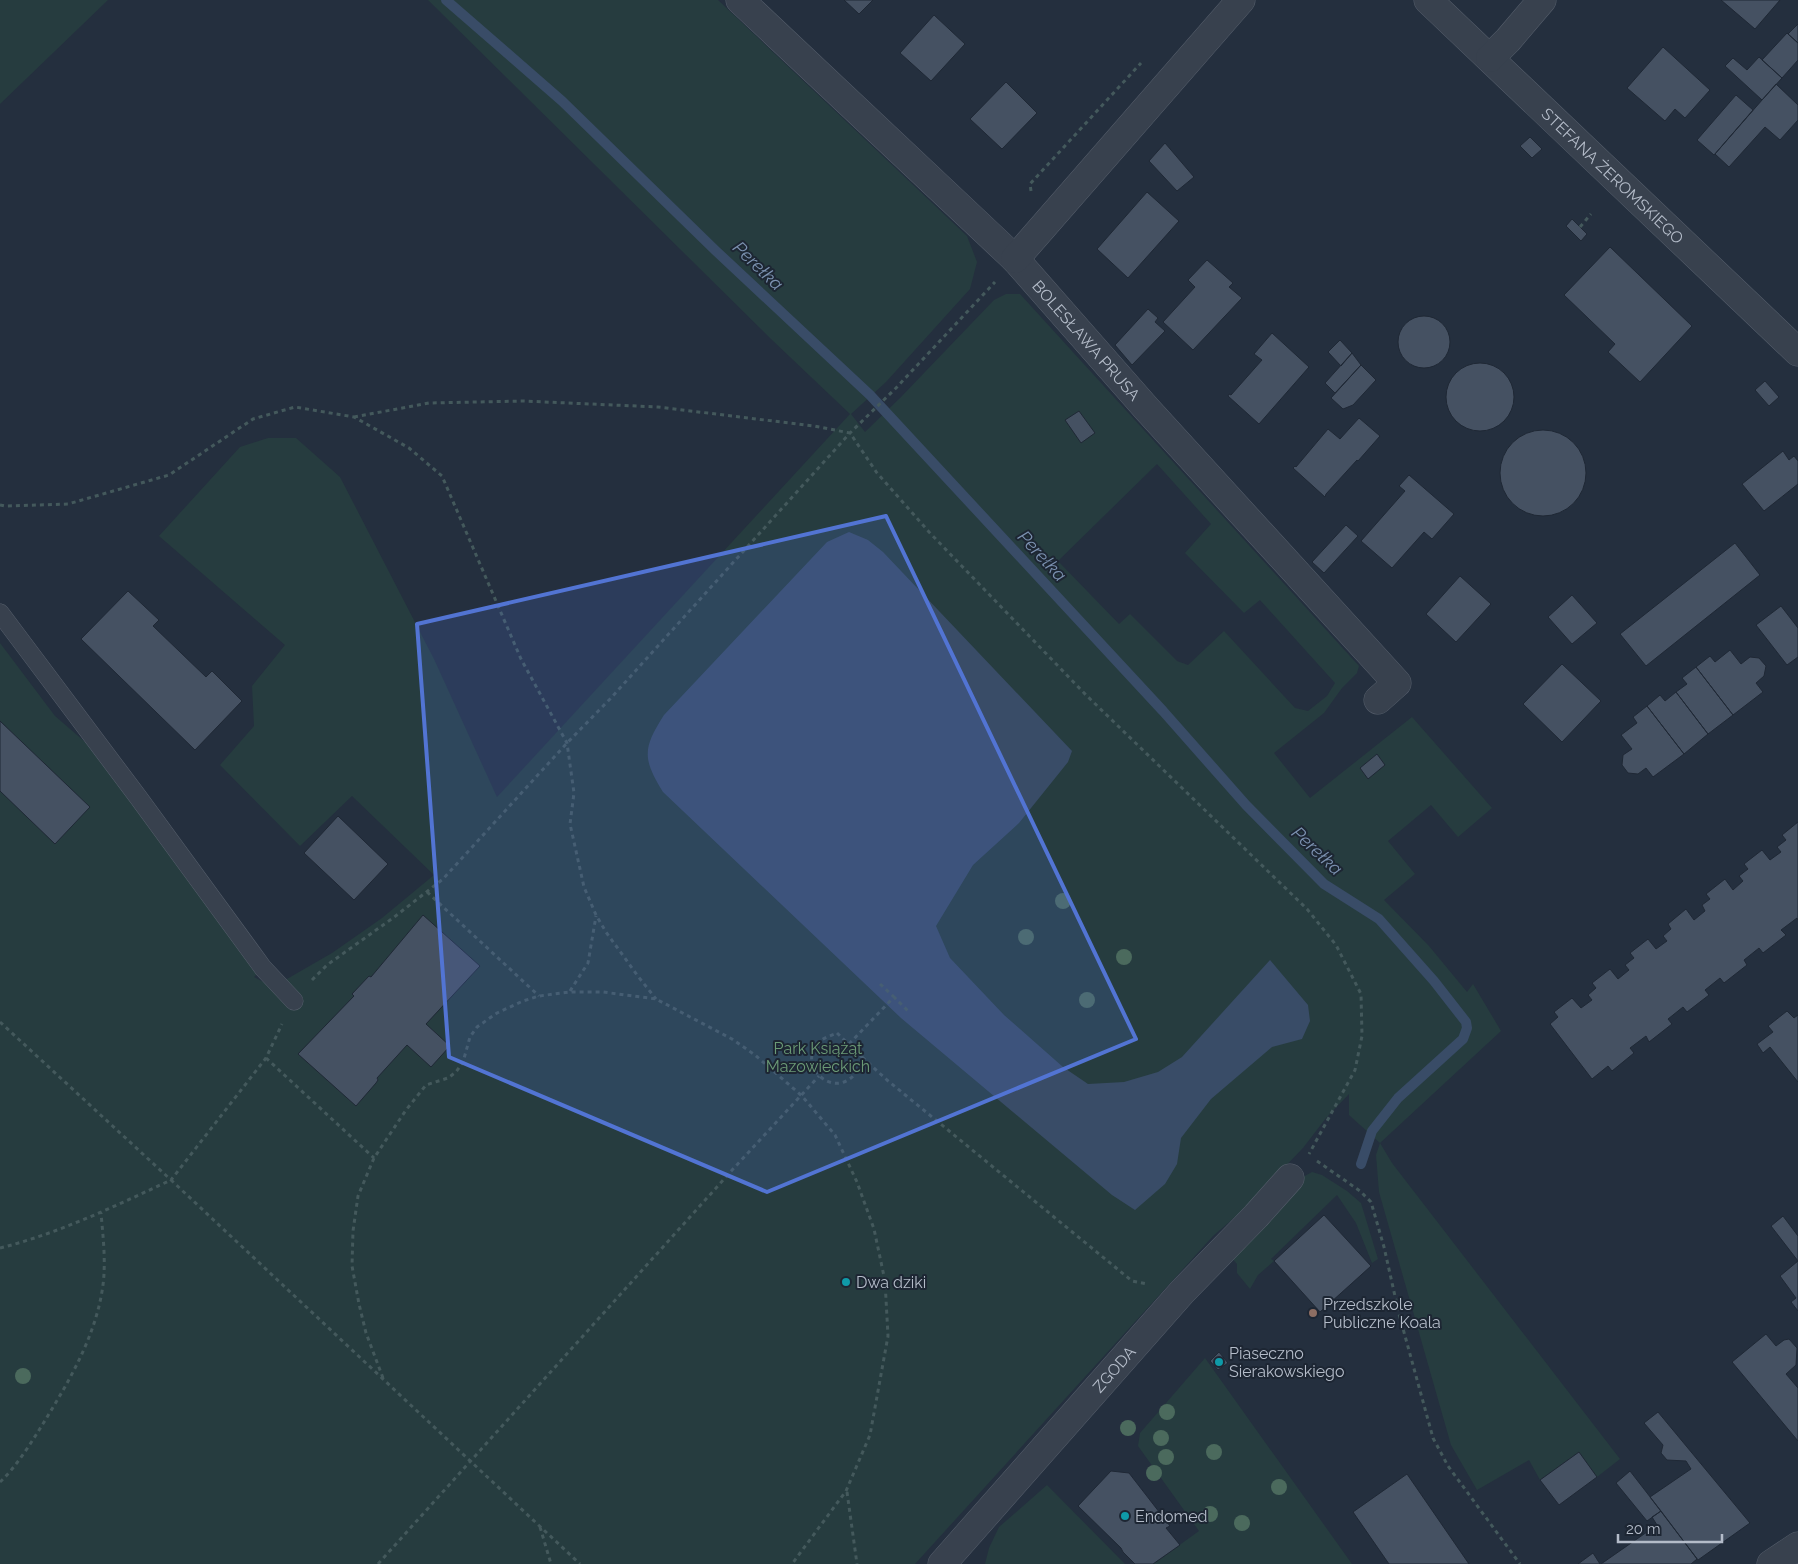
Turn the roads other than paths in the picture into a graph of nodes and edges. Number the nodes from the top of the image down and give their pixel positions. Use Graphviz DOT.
graph roads {
  1 [pos="740,0"];
  2 [pos="1241,0"];
  3 [pos="1428,0"];
  4 [pos="1542,0"];
  5 [pos="1490,58"];
  6 [pos="1016,260"];
  7 [pos="1798,352"];
  8 [pos="0,613"];
  9 [pos="1378,700"];
  10 [pos="294,1001"];
  11 [pos="1290,1178"];
  12 [pos="1798,1546"];
  13 [pos="942,1564"];
  14 [pos="1771,1564"];
  1 -- 6 [label="street, BOLESŁAWA PRUSA"];
  2 -- 6 [label="street"];
  3 -- 5 [label="street, STEFANA ŻEROMSKIEGO"];
  4 -- 5 [label="street"];
  5 -- 7 [label="street, STEFANA ŻEROMSKIEGO"];
  6 -- 9 [label="street, BOLESŁAWA PRUSA"];
  8 -- 10 [label="lane"];
  11 -- 13 [label="street, ZGODA"];
  12 -- 14 [label="street"];
}
